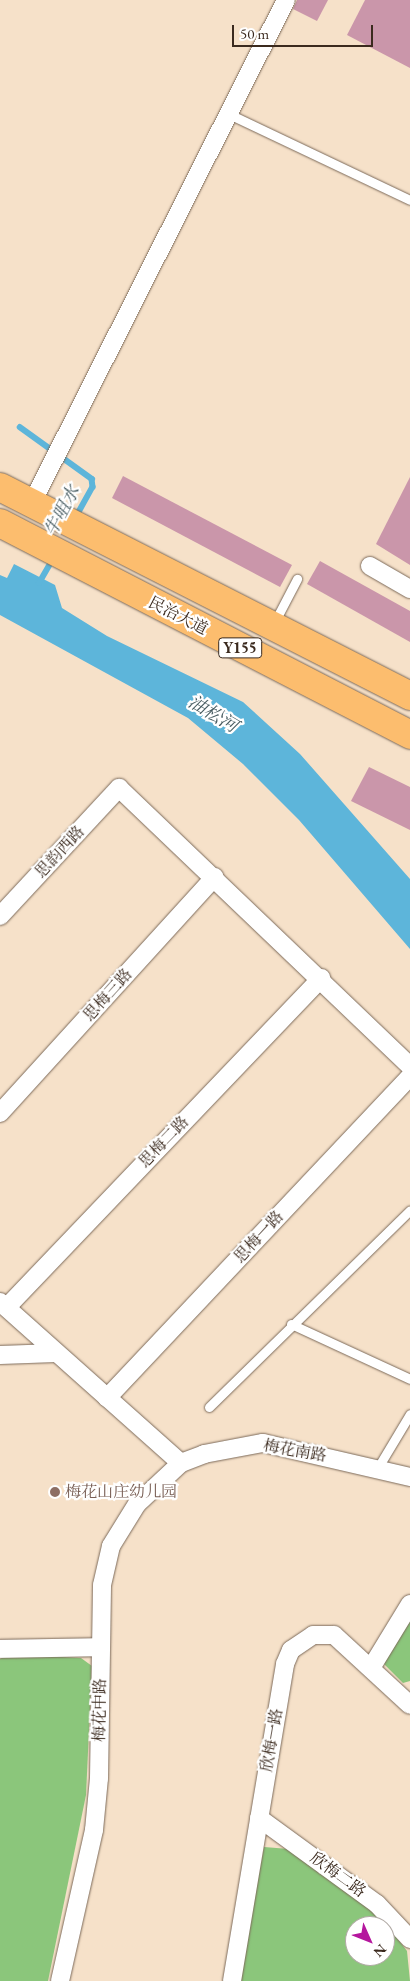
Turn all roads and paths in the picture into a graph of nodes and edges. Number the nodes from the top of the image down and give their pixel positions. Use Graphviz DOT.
graph roads {
  1 [pos="286,0"];
  2 [pos="229,114"];
  3 [pos="410,200"];
  4 [pos="0,487"];
  5 [pos="39,506"];
  6 [pos="0,523"];
  7 [pos="370,566"];
  8 [pos="297,579"];
  9 [pos="410,589"];
  10 [pos="274,624"];
  11 [pos="410,696"];
  12 [pos="410,735"];
  13 [pos="215,877"];
  14 [pos="0,916"];
  15 [pos="321,978"];
  16 [pos="410,1066"];
  17 [pos="410,1076"];
  18 [pos="0,1113"];
  19 [pos="410,1210"];
  20 [pos="4,1304"];
  21 [pos="291,1324"];
  22 [pos="56,1353"];
  23 [pos="0,1355"];
  24 [pos="410,1379"];
  25 [pos="108,1398"];
  26 [pos="209,1407"];
  27 [pos="410,1414"];
  28 [pos="181,1463"];
  29 [pos="377,1469"];
  30 [pos="410,1477"];
  31 [pos="410,1604"];
  32 [pos="101,1647"];
  33 [pos="0,1649"];
  34 [pos="371,1668"];
  35 [pos="410,1703"];
  36 [pos="259,1818"];
  37 [pos="410,1939"];
  38 [pos="60,1981"];
  39 [pos="232,1981"];
  1 -- 2 [label="street"];
  2 -- 3 [label="lane"];
  2 -- 5 [label="street"];
  4 -- 5 [label="main road, Y155"];
  5 -- 10 [label="main road, Y155"];
  6 -- 12 [label="main road, 民治大道 / Y155"];
  7 -- 9 [label="street"];
  8 -- 10 [label="lane"];
  10 -- 11 [label="main road, Y155"];
  13 -- 14 [label="street, 思韵西路"];
  13 -- 15 [label="street"];
  13 -- 18 [label="street, 思梅三路"];
  15 -- 16 [label="street"];
  15 -- 20 [label="street, 思梅二路"];
  17 -- 25 [label="street, 思梅一路"];
  19 -- 21 [label="lane"];
  20 -- 22 [label="street"];
  21 -- 24 [label="lane"];
  21 -- 26 [label="lane"];
  22 -- 23 [label="street"];
  22 -- 25 [label="street"];
  25 -- 28 [label="street"];
  27 -- 29 [label="lane"];
  28 -- 29 [label="street, 梅花南路"];
  28 -- 32 [label="street, 梅花中路"];
  29 -- 30 [label="street, 梅花南路"];
  31 -- 34 [label="street"];
  32 -- 33 [label="street"];
  32 -- 38 [label="street, 梅花中路"];
  34 -- 35 [label="street, 欣梅一路"];
  34 -- 36 [label="street, 欣梅一路"];
  36 -- 37 [label="street, 欣梅二路"];
  36 -- 39 [label="street, 欣梅一路"];
}
